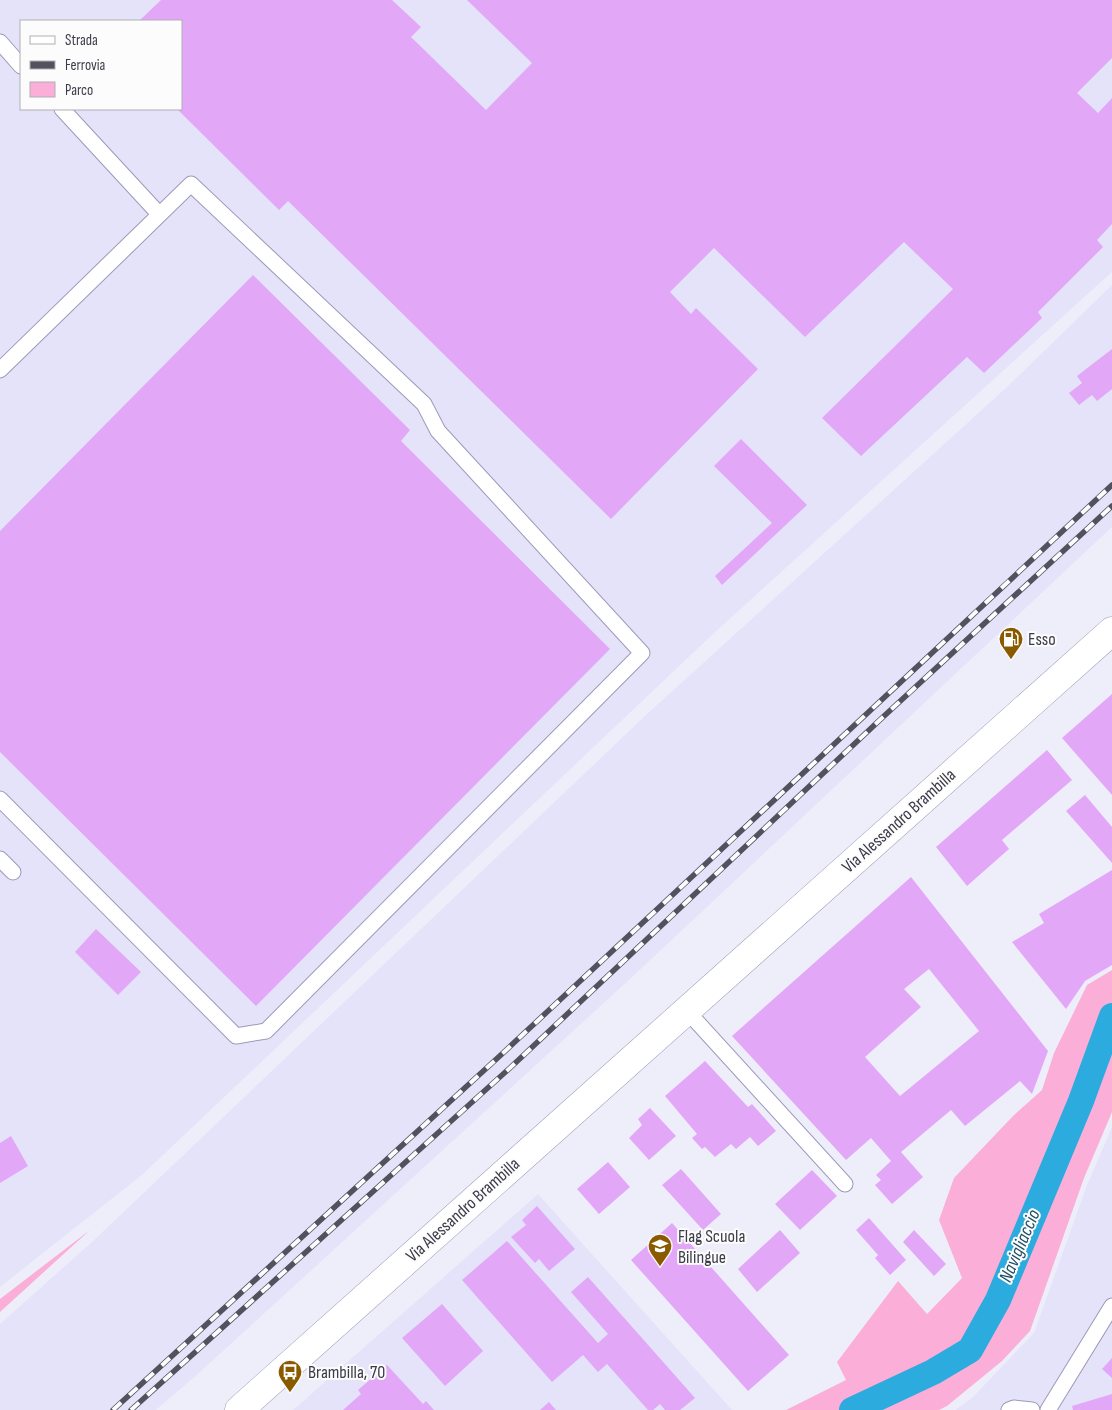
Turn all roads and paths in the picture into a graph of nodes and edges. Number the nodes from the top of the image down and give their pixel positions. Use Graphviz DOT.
graph roads {
  1 [pos="0,42"];
  2 [pos="20,65"];
  3 [pos="63,110"];
  4 [pos="159,214"];
  5 [pos="0,370"];
  6 [pos="1112,631"];
  7 [pos="0,799"];
  8 [pos="0,859"];
  9 [pos="13,872"];
  10 [pos="687,1011"];
  11 [pos="845,1184"];
  12 [pos="1112,1306"];
  13 [pos="240,1410"];
  14 [pos="1009,1410"];
  15 [pos="1032,1410"];
  16 [pos="1048,1410"];
  1 -- 2 [label="lane"];
  3 -- 4 [label="lane"];
  4 -- 5 [label="lane"];
  4 -- 7 [label="lane"];
  6 -- 10 [label="main road, Via Alessandro Brambilla"];
  8 -- 9 [label="lane"];
  10 -- 11 [label="lane"];
  10 -- 13 [label="main road, Via Alessandro Brambilla"];
  12 -- 16 [label="lane"];
  14 -- 15 [label="lane"];
}
